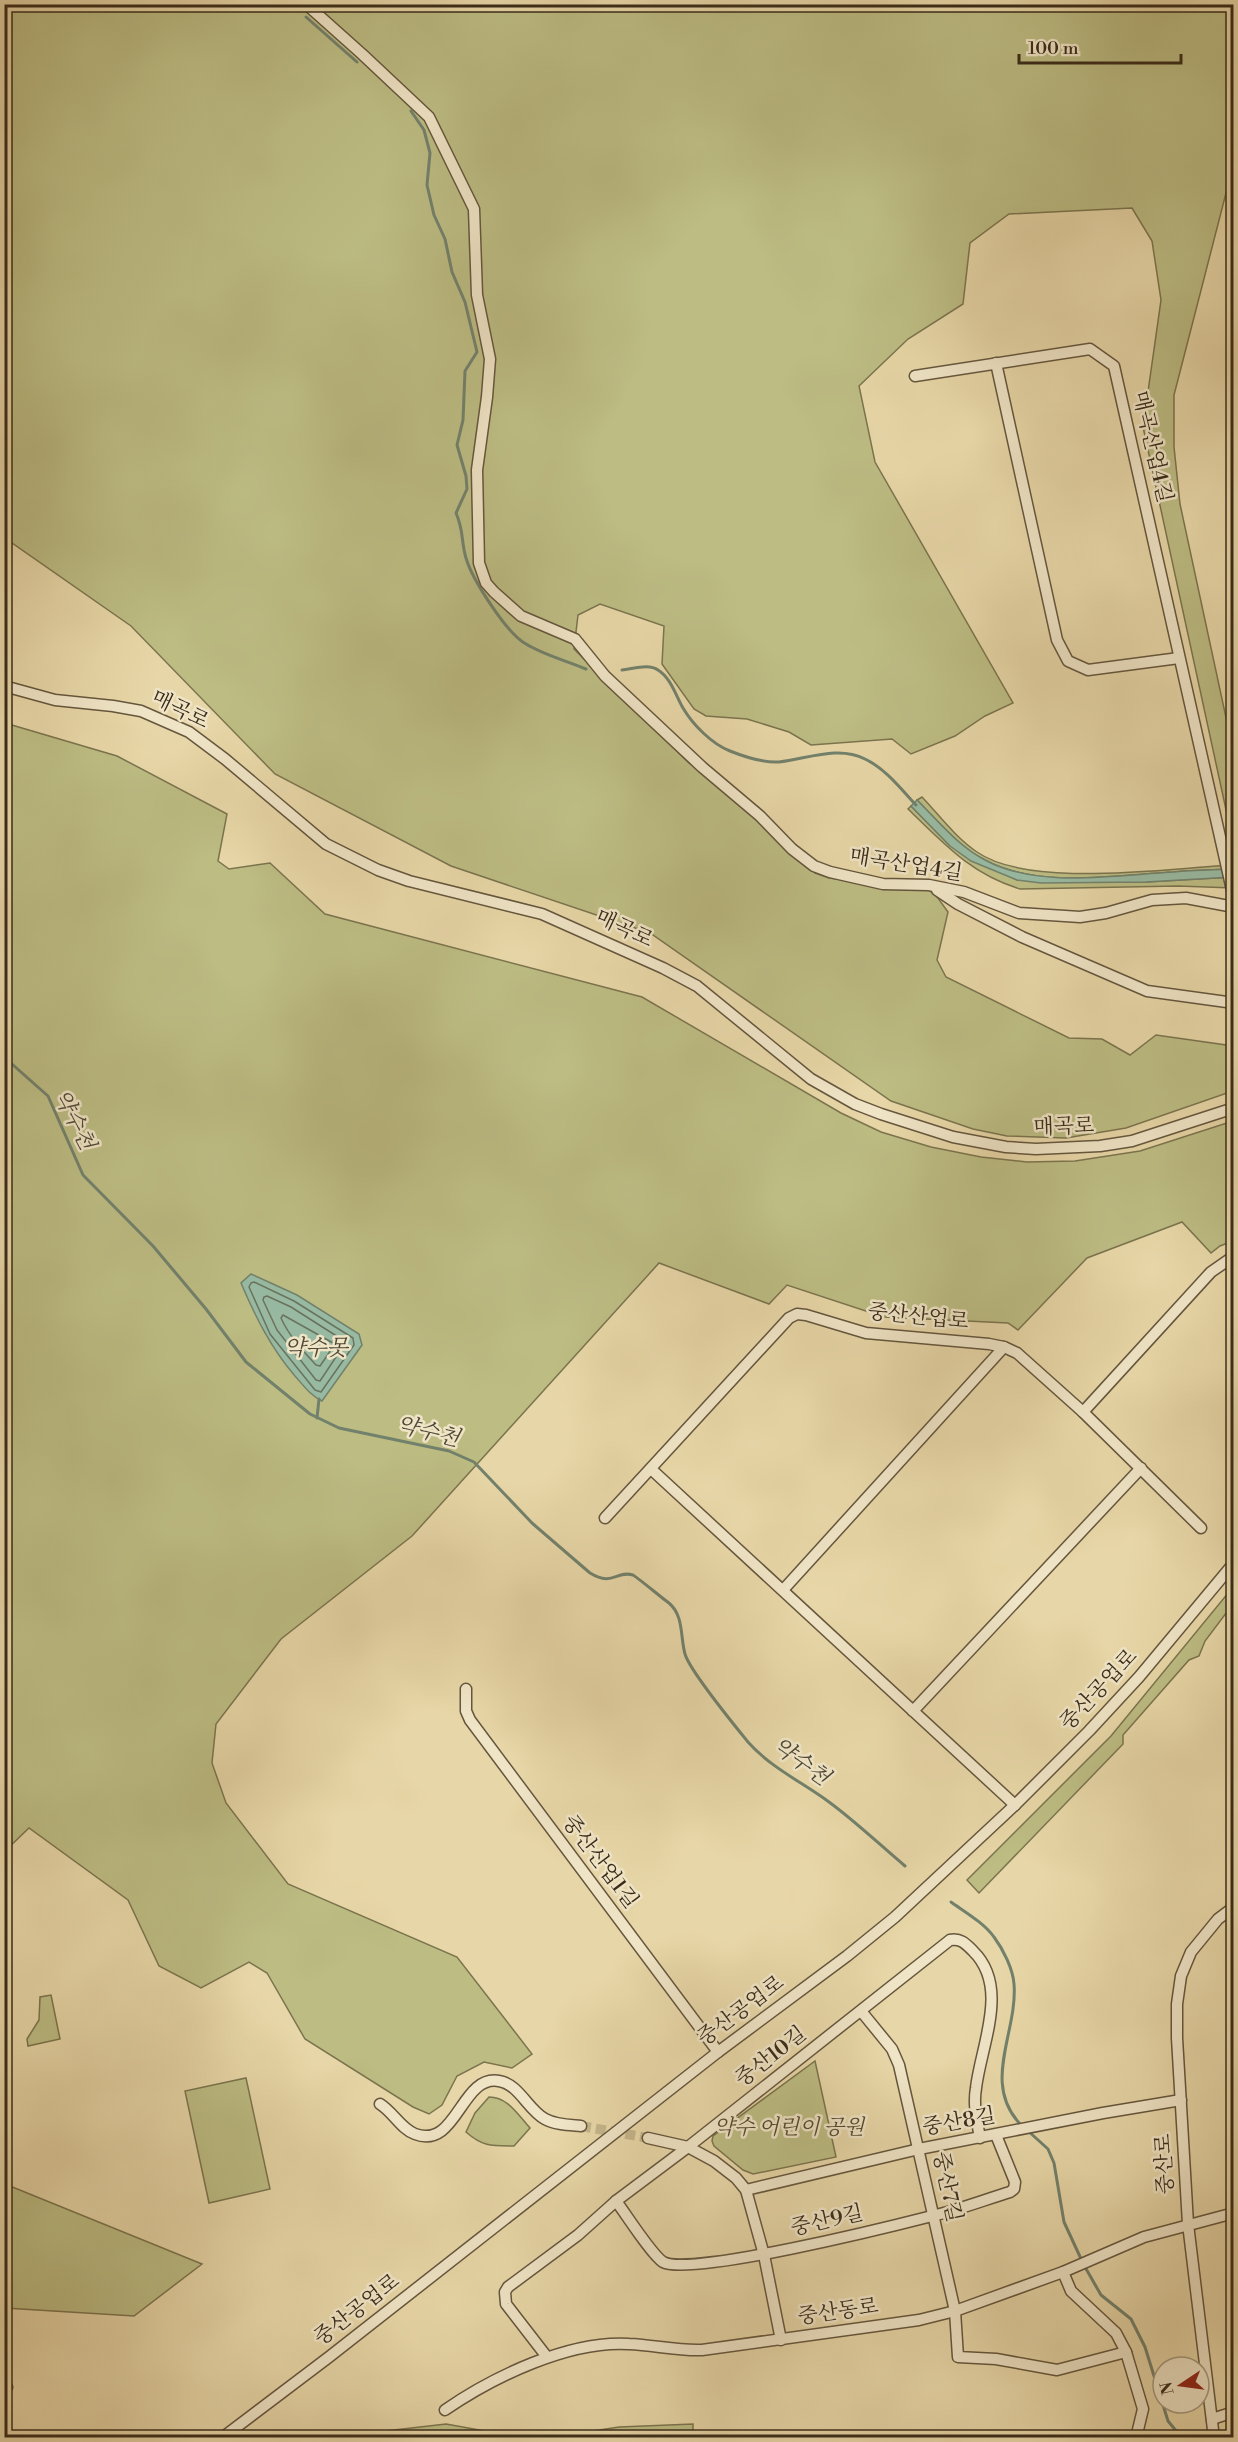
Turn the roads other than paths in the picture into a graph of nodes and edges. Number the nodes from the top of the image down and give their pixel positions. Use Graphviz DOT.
graph roads {
  1 [pos="306,4"];
  2 [pos="996,363"];
  3 [pos="915,376"];
  4 [pos="1179,658"];
  5 [pos="4,686"];
  6 [pos="929,885"];
  7 [pos="1233,898"];
  8 [pos="1233,908"];
  9 [pos="1233,1004"];
  10 [pos="1233,1108"];
  11 [pos="1233,1256"];
  12 [pos="1004,1347"];
  13 [pos="1083,1412"];
  14 [pos="1141,1468"];
  15 [pos="651,1469"];
  16 [pos="605,1518"];
  17 [pos="1201,1528"];
  18 [pos="1233,1563"];
  19 [pos="783,1590"];
  20 [pos="466,1689"];
  21 [pos="914,1711"];
  22 [pos="1015,1805"];
  23 [pos="1233,1907"];
  24 [pos="861,2011"];
  25 [pos="718,2052"];
  26 [pos="1181,2100"];
  27 [pos="380,2104"];
  28 [pos="582,2126"];
  29 [pos="996,2135"];
  30 [pos="648,2138"];
  31 [pos="980,2138"];
  32 [pos="688,2147"];
  33 [pos="919,2149"];
  34 [pos="746,2190"];
  35 [pos="616,2201"];
  36 [pos="1233,2213"];
  37 [pos="933,2216"];
  38 [pos="1188,2224"];
  39 [pos="764,2255"];
  40 [pos="1063,2272"];
  41 [pos="955,2311"];
  42 [pos="781,2340"];
  43 [pos="1125,2352"];
  44 [pos="547,2357"];
  45 [pos="445,2410"];
  46 [pos="1233,2412"];
  47 [pos="1212,2419"];
  48 [pos="222,2438"];
  49 [pos="1136,2438"];
  50 [pos="1214,2438"];
  1 -- 6 [label="street, 매곡산업4길"];
  2 -- 3 [label="street, 매곡산업4길"];
  2 -- 4 [label="street"];
  2 -- 4 [label="street, 매곡산업4길"];
  4 -- 7 [label="street, 매곡산업4길"];
  5 -- 10 [label="street, 매곡로"];
  6 -- 8 [label="street, 매곡산업4길"];
  6 -- 9 [label="street"];
  11 -- 13 [label="street"];
  12 -- 13 [label="street, 중산산업로"];
  12 -- 15 [label="street, 중산산업로"];
  12 -- 19 [label="street"];
  13 -- 14 [label="street, 중산산업로"];
  14 -- 17 [label="street, 중산산업로"];
  14 -- 21 [label="street"];
  15 -- 16 [label="street, 중산산업로"];
  15 -- 19 [label="street"];
  18 -- 22 [label="street, 중산공업로"];
  19 -- 21 [label="street"];
  20 -- 25 [label="street, 중산산업1길"];
  21 -- 22 [label="street"];
  22 -- 25 [label="street, 중산공업로"];
  23 -- 26 [label="street, 중산로"];
  24 -- 31 [label="street, 중산10길"];
  24 -- 32 [label="street, 중산10길"];
  24 -- 33 [label="street, 중산7길"];
  25 -- 48 [label="street, 중산공업로"];
  26 -- 29 [label="street, 중산8길"];
  26 -- 38 [label="street, 중산로"];
  27 -- 28 [label="street"];
  29 -- 31 [label="street, 중산8길"];
  29 -- 37 [label="street, 중산9길"];
  30 -- 32 [label="street"];
  31 -- 33 [label="street, 중산8길"];
  32 -- 34 [label="street"];
  32 -- 35 [label="street, 중산10길"];
  33 -- 34 [label="street, 중산8길"];
  33 -- 37 [label="street, 중산7길"];
  34 -- 39 [label="street"];
  35 -- 39 [label="street, 중산9길"];
  35 -- 44 [label="street, 중산10길"];
  36 -- 38 [label="street, 중산동로"];
  37 -- 39 [label="street, 중산9길"];
  37 -- 41 [label="street, 중산7길"];
  38 -- 40 [label="street, 중산동로"];
  38 -- 47 [label="street, 중산로"];
  39 -- 42 [label="street"];
  40 -- 41 [label="street, 중산동로"];
  40 -- 43 [label="street"];
  41 -- 42 [label="street, 중산동로"];
  41 -- 43 [label="street, 중산7길"];
  42 -- 44 [label="street, 중산동로"];
  43 -- 49 [label="street"];
  44 -- 45 [label="street, 중산동로"];
  46 -- 47 [label="street"];
  47 -- 50 [label="street, 중산로"];
}
